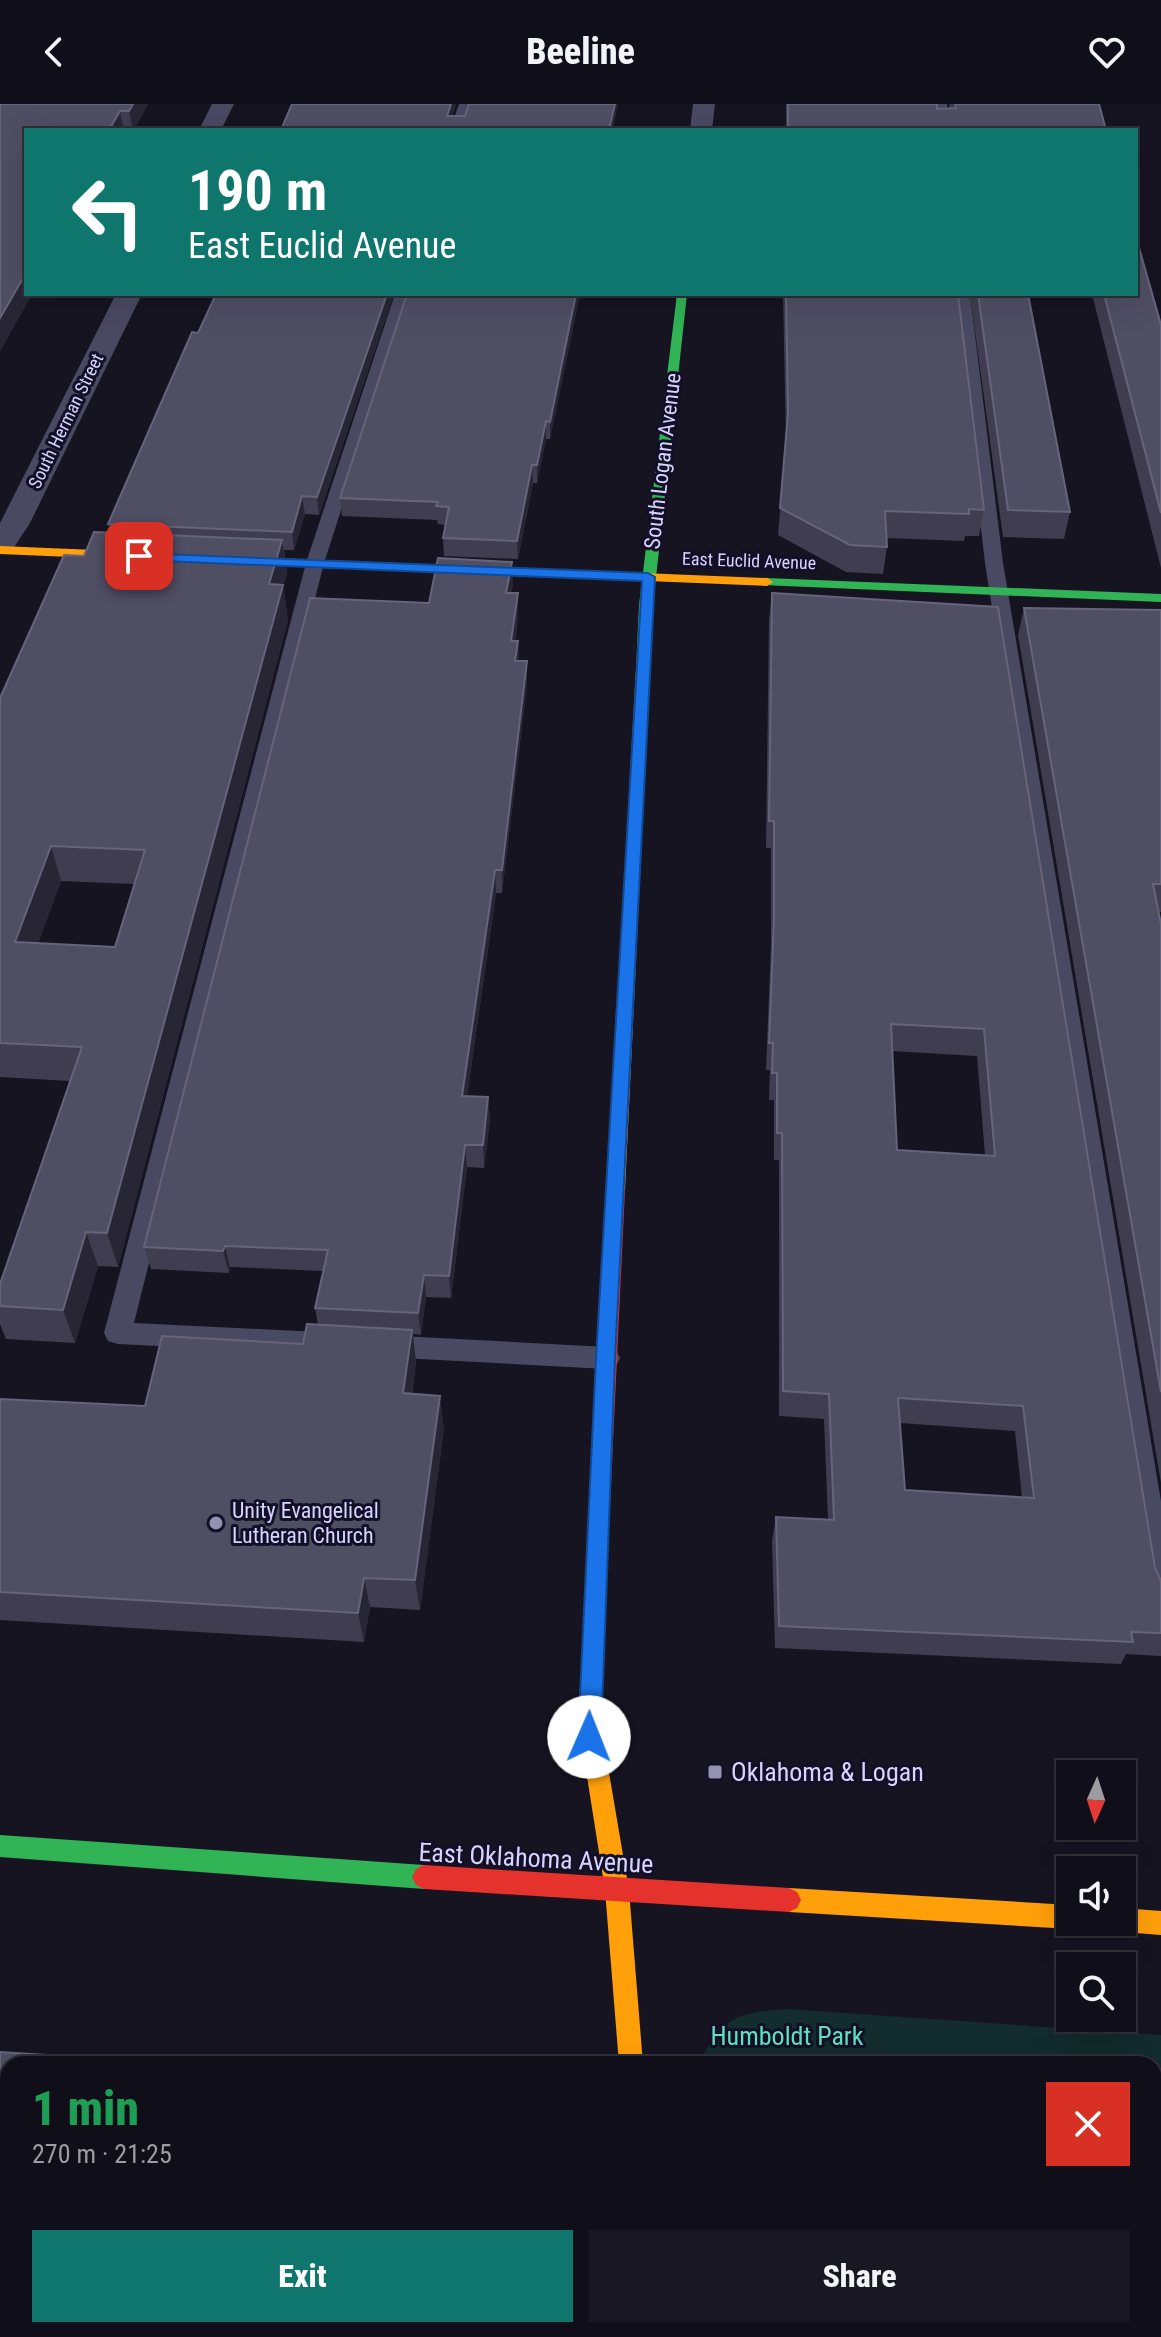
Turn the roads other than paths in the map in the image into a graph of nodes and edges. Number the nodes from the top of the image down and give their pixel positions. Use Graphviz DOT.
graph roads {
  1 [pos="223,104"];
  2 [pos="466,104"];
  3 [pos="704,104"];
  4 [pos="940,104"];
  5 [pos="211,128"];
  6 [pos="458,128"];
  7 [pos="701,128"];
  8 [pos="943,128"];
  9 [pos="128,296"];
  10 [pos="402,296"];
  11 [pos="682,296"];
  12 [pos="962,296"];
  13 [pos="0,548"];
  14 [pos="159,557"];
  15 [pos="206,559"];
  16 [pos="315,563"];
  17 [pos="648,577"];
  18 [pos="999,591"];
  19 [pos="1161,598"];
  20 [pos="606,1358"];
  21 [pos="1161,1591"];
  22 [pos="0,1846"];
  23 [pos="617,1890"];
  24 [pos="1056,1916"];
  25 [pos="1136,1921"];
  26 [pos="1161,1923"];
  27 [pos="630,2056"];
  1 -- 5 [label="street"];
  2 -- 6 [label="lane"];
  3 -- 7 [label="street"];
  4 -- 8 [label="lane"];
  9 -- 13 [label="street, South Herman Street"];
  10 -- 16 [label="lane"];
  11 -- 17 [label="street, South Logan Avenue"];
  12 -- 18 [label="lane"];
  13 -- 14 [label="street"];
  15 -- 16 [label="street, East Euclid Avenue"];
  16 -- 17 [label="street, East Euclid Avenue"];
  16 -- 20 [label="lane"];
  17 -- 18 [label="street, East Euclid Avenue"];
  17 -- 20 [label="street, South Logan Avenue"];
  18 -- 19 [label="street, East Euclid Avenue"];
  18 -- 21 [label="lane"];
  20 -- 23 [label="street, South Logan Avenue"];
  22 -- 23 [label="street, East Oklahoma Avenue"];
  23 -- 24 [label="street, East Oklahoma Avenue"];
  23 -- 27 [label="street, South Logan Avenue"];
  25 -- 26 [label="street"];
}
